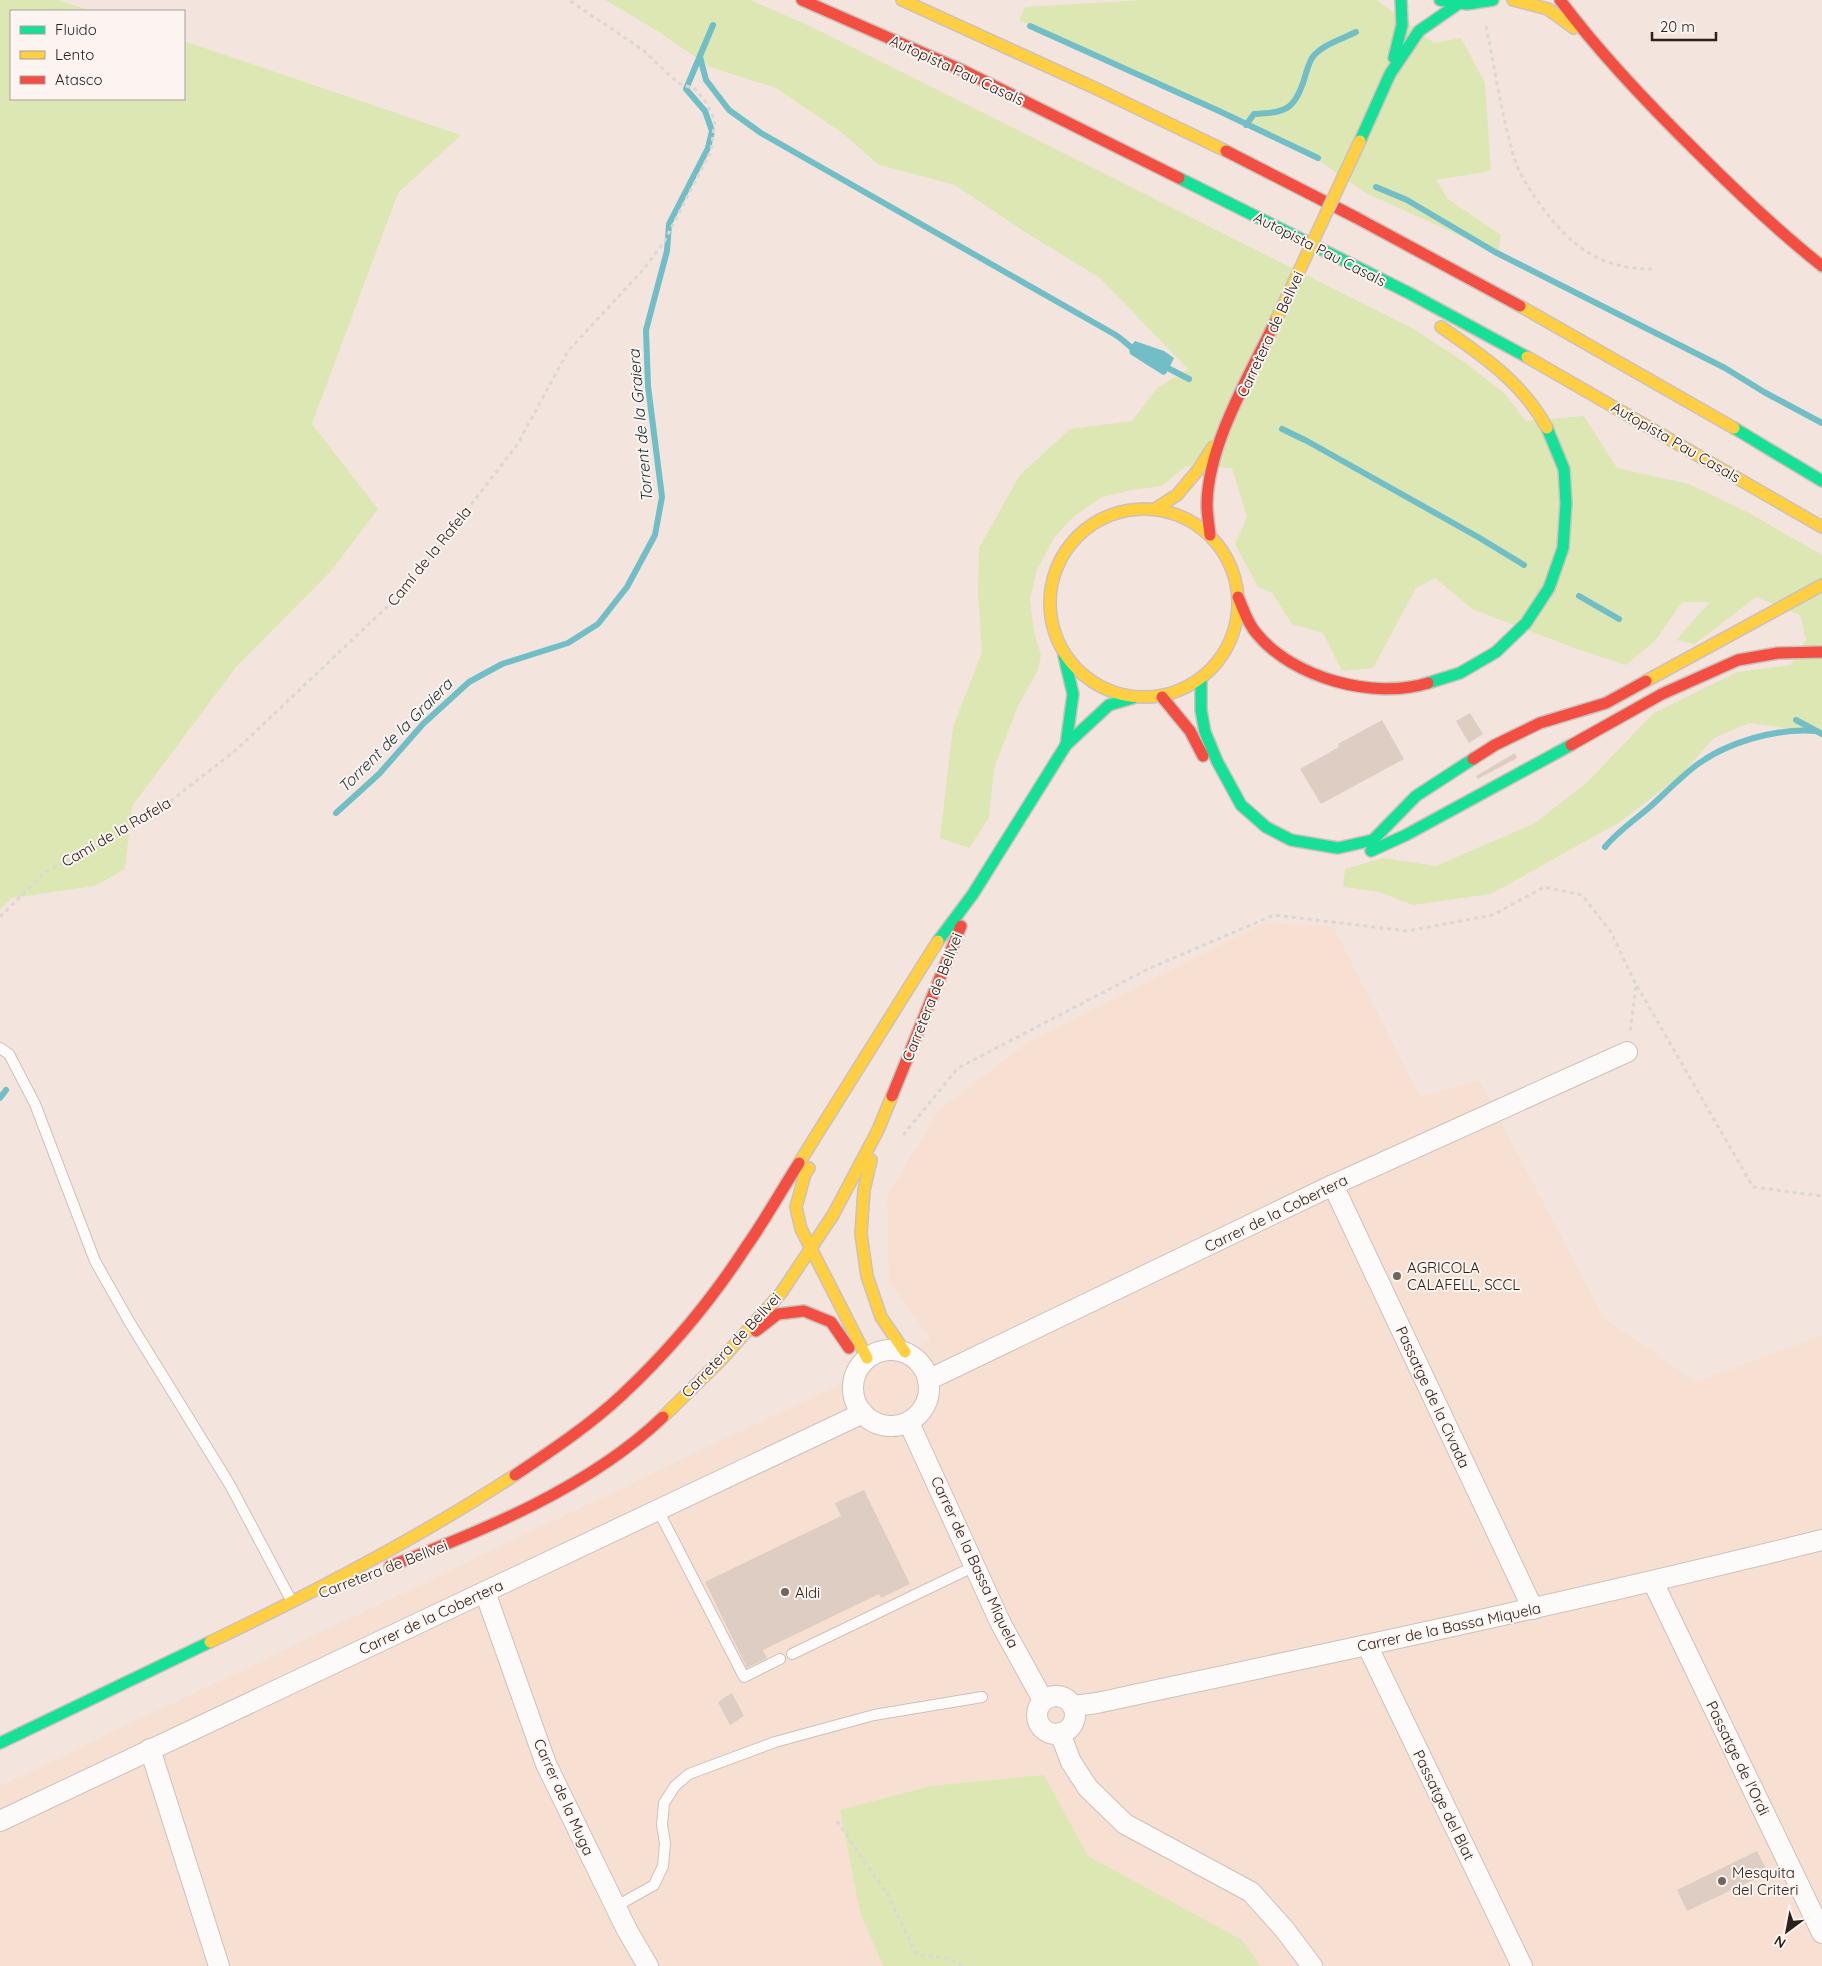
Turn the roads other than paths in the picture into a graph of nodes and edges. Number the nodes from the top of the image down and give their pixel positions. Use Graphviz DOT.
graph roads {
  1 [pos="802,0"];
  2 [pos="902,0"];
  3 [pos="1401,0"];
  4 [pos="1440,0"];
  5 [pos="1493,0"];
  6 [pos="1513,0"];
  7 [pos="1560,0"];
  8 [pos="1458,4"];
  9 [pos="1590,40"];
  10 [pos="1390,74"];
  11 [pos="1822,266"];
  12 [pos="1409,293"];
  13 [pos="1225,429"];
  14 [pos="1822,481"];
  15 [pos="1155,508"];
  16 [pos="1822,527"];
  17 [pos="1210,535"];
  18 [pos="1822,585"];
  19 [pos="1238,598"];
  20 [pos="1822,652"];
  21 [pos="1064,656"];
  22 [pos="1201,679"];
  23 [pos="1162,697"];
  24 [pos="1133,698"];
  25 [pos="1066,745"];
  26 [pos="1298,853"];
  27 [pos="1322,857"];
  28 [pos="973,894"];
  29 [pos="0,1048"];
  30 [pos="1627,1052"];
  31 [pos="863,1061"];
  32 [pos="878,1130"];
  33 [pos="1333,1185"];
  34 [pos="811,1248"];
  35 [pos="905,1352"];
  36 [pos="720,1361"];
  37 [pos="862,1364"];
  38 [pos="928,1380"];
  39 [pos="862,1413"];
  40 [pos="909,1423"];
  41 [pos="658,1510"];
  42 [pos="1822,1540"];
  43 [pos="975,1566"];
  44 [pos="1653,1582"];
  45 [pos="485,1592"];
  46 [pos="292,1603"];
  47 [pos="1533,1609"];
  48 [pos="1367,1645"];
  49 [pos="792,1654"];
  50 [pos="780,1659"];
  51 [pos="982,1697"];
  52 [pos="1043,1700"];
  53 [pos="1074,1706"];
  54 [pos="1060,1733"];
  55 [pos="0,1743"];
  56 [pos="150,1749"];
  57 [pos="0,1821"];
  58 [pos="615,1907"];
  59 [pos="1822,1933"];
  60 [pos="219,1966"];
  61 [pos="648,1966"];
  62 [pos="1312,1966"];
  63 [pos="1522,1966"];
  1 -- 12 [label="main road, Autopista Pau Casals"];
  2 -- 14 [label="main road"];
  3 -- 10 [label="main road, Carretera de Bellvei"];
  4 -- 8 [label="main road"];
  5 -- 8 [label="main road"];
  6 -- 9 [label="main road"];
  7 -- 9 [label="main road"];
  8 -- 10 [label="main road, Carretera de Bellvei"];
  9 -- 11 [label="main road"];
  10 -- 13 [label="main road, Carretera de Bellvei, bridge"];
  12 -- 16 [label="main road, Autopista Pau Casals"];
  12 -- 19 [label="main road"];
  13 -- 15 [label="main road, Carretera de Bellvei"];
  13 -- 17 [label="main road, Carretera de Bellvei"];
  15 -- 17 [label="main road"];
  15 -- 21 [label="main road, Carretera de Bellvei"];
  17 -- 19 [label="main road"];
  18 -- 22 [label="main road"];
  19 -- 22 [label="main road"];
  20 -- 27 [label="main road"];
  21 -- 24 [label="main road"];
  21 -- 25 [label="main road, Carretera de Bellvei"];
  22 -- 23 [label="main road"];
  23 -- 24 [label="main road"];
  23 -- 26 [label="main road"];
  24 -- 25 [label="main road, Carretera de Bellvei"];
  25 -- 28 [label="main road, Carretera de Bellvei"];
  28 -- 31 [label="main road, Carretera de Bellvei"];
  28 -- 32 [label="main road, Carretera de Bellvei"];
  29 -- 46 [label="lane"];
  30 -- 33 [label="street, Carrer de la Cobertera"];
  31 -- 34 [label="main road"];
  31 -- 46 [label="main road, Carretera de Bellvei"];
  32 -- 34 [label="main road, Carretera de Bellvei"];
  32 -- 35 [label="main road"];
  33 -- 38 [label="street, Carrer de la Cobertera"];
  33 -- 47 [label="street, Passatge de la Civada"];
  34 -- 36 [label="main road, Carretera de Bellvei"];
  34 -- 37 [label="main road"];
  35 -- 37 [label="street"];
  35 -- 38 [label="street"];
  36 -- 37 [label="main road"];
  36 -- 46 [label="main road, Carretera de Bellvei"];
  37 -- 39 [label="street"];
  38 -- 40 [label="street"];
  39 -- 40 [label="street"];
  39 -- 41 [label="street, Carrer de la Cobertera"];
  40 -- 43 [label="street, Carrer de la Bassa Miquela"];
  41 -- 45 [label="street, Carrer de la Cobertera"];
  41 -- 50 [label="lane"];
  42 -- 44 [label="street, Carrer de la Bassa Miquela"];
  43 -- 49 [label="lane"];
  43 -- 52 [label="street, Carrer de la Bassa Miquela"];
  44 -- 47 [label="street, Carrer de la Bassa Miquela"];
  44 -- 59 [label="street, Passatge de l'Ordi"];
  45 -- 56 [label="street, Carrer de la Cobertera"];
  45 -- 58 [label="street, Carrer de la Muga"];
  46 -- 55 [label="main road, Carretera de Bellvei"];
  47 -- 48 [label="street, Carrer de la Bassa Miquela"];
  48 -- 53 [label="street, Carrer de la Bassa Miquela"];
  48 -- 63 [label="street, Passatge del Blat"];
  51 -- 58 [label="lane"];
  52 -- 53 [label="street"];
  52 -- 54 [label="street"];
  53 -- 54 [label="street"];
  54 -- 62 [label="street"];
  56 -- 57 [label="street, Carrer de la Cobertera"];
  56 -- 60 [label="street"];
  58 -- 61 [label="street, Carrer de la Muga"];
}
